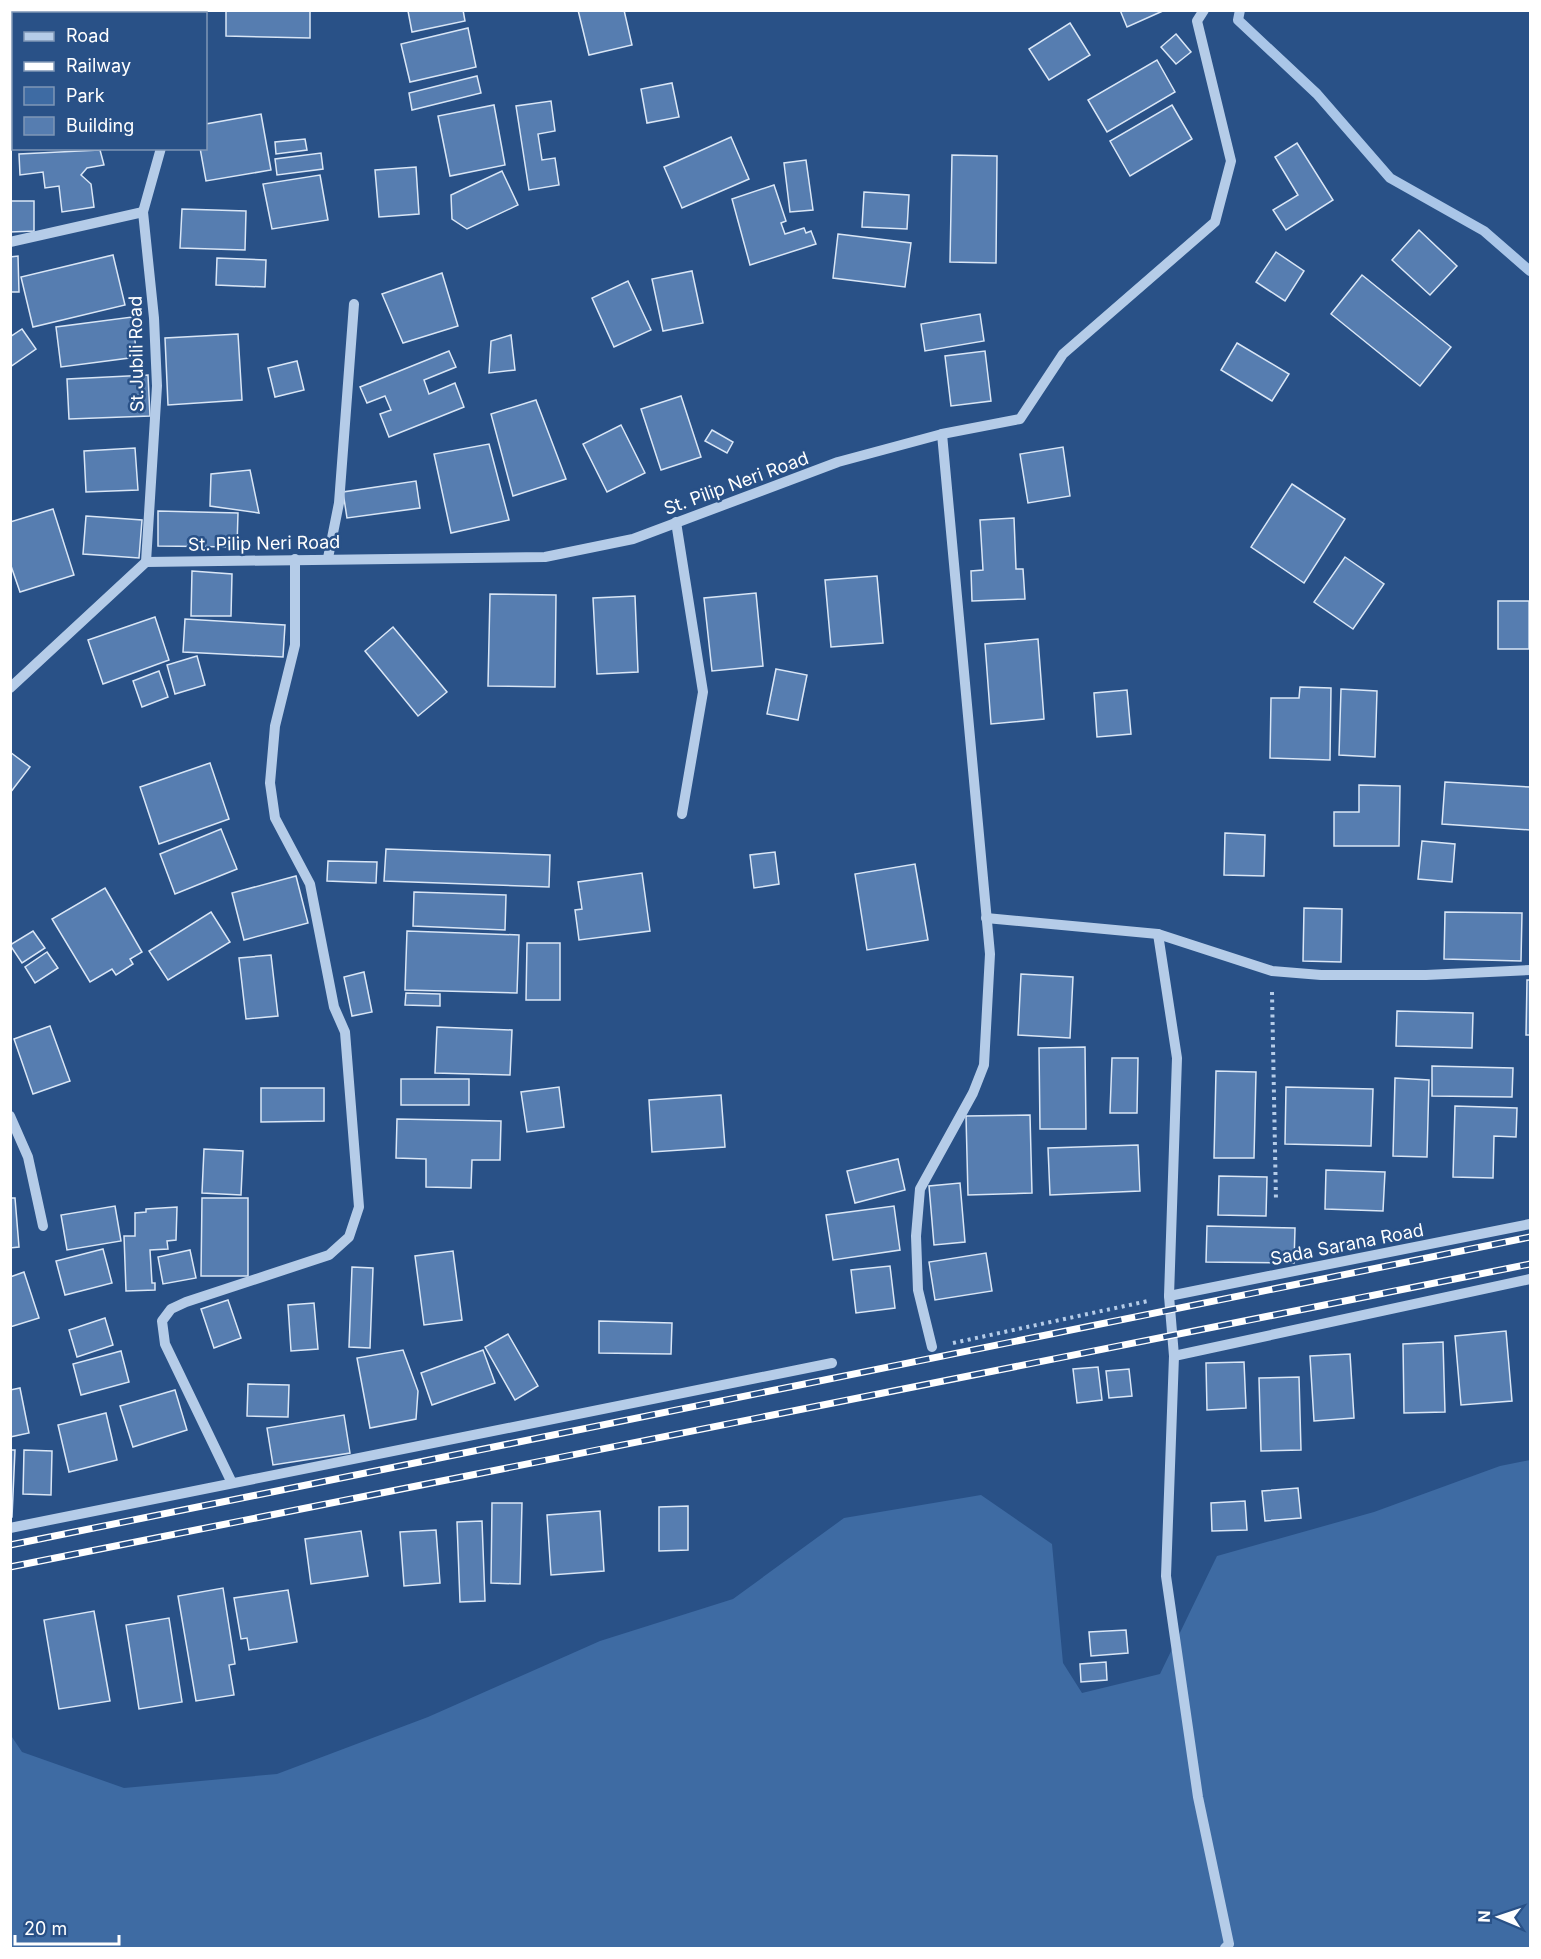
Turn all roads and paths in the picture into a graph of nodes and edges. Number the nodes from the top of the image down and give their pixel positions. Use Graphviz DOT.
graph roads {
  1 [pos="1204,10"];
  2 [pos="160,150"];
  3 [pos="143,212"];
  4 [pos="10,242"];
  5 [pos="354,304"];
  6 [pos="942,434"];
  7 [pos="676,522"];
  8 [pos="328,558"];
  9 [pos="295,559"];
  10 [pos="146,562"];
  11 [pos="10,688"];
  12 [pos="682,814"];
  13 [pos="986,918"];
  14 [pos="1158,933"];
  15 [pos="1272,970"];
  16 [pos="1530,970"];
  17 [pos="10,1116"];
  18 [pos="1276,1201"];
  19 [pos="1530,1224"];
  20 [pos="43,1226"];
  21 [pos="1530,1279"];
  22 [pos="1169,1296"];
  23 [pos="932,1347"];
  24 [pos="1174,1356"];
  25 [pos="832,1363"];
  26 [pos="232,1483"];
  27 [pos="10,1528"];
  28 [pos="1225,1948"];
  1 -- 6 [label="street, St. Pilip Neri Road"];
  2 -- 3 [label="street, St.Jubili Road"];
  3 -- 4 [label="street"];
  3 -- 10 [label="street, St.Jubili Road"];
  5 -- 8 [label="street"];
  6 -- 7 [label="street, St. Pilip Neri Road"];
  6 -- 13 [label="street"];
  7 -- 8 [label="street, St. Pilip Neri Road"];
  7 -- 12 [label="street"];
  8 -- 9 [label="street, St. Pilip Neri Road"];
  9 -- 10 [label="street, St. Pilip Neri Road"];
  9 -- 26 [label="street"];
  10 -- 11 [label="street"];
  13 -- 14 [label="street"];
  13 -- 23 [label="street"];
  14 -- 15 [label="street"];
  14 -- 22 [label="street"];
  15 -- 16 [label="street"];
  15 -- 18 [label="path"];
  17 -- 20 [label="street"];
  19 -- 22 [label="street, Sada Sarana Road"];
  21 -- 24 [label="street"];
  22 -- 23 [label="path"];
  22 -- 24 [label="street"];
  24 -- 28 [label="street"];
  25 -- 26 [label="street"];
  26 -- 27 [label="street"];
}
